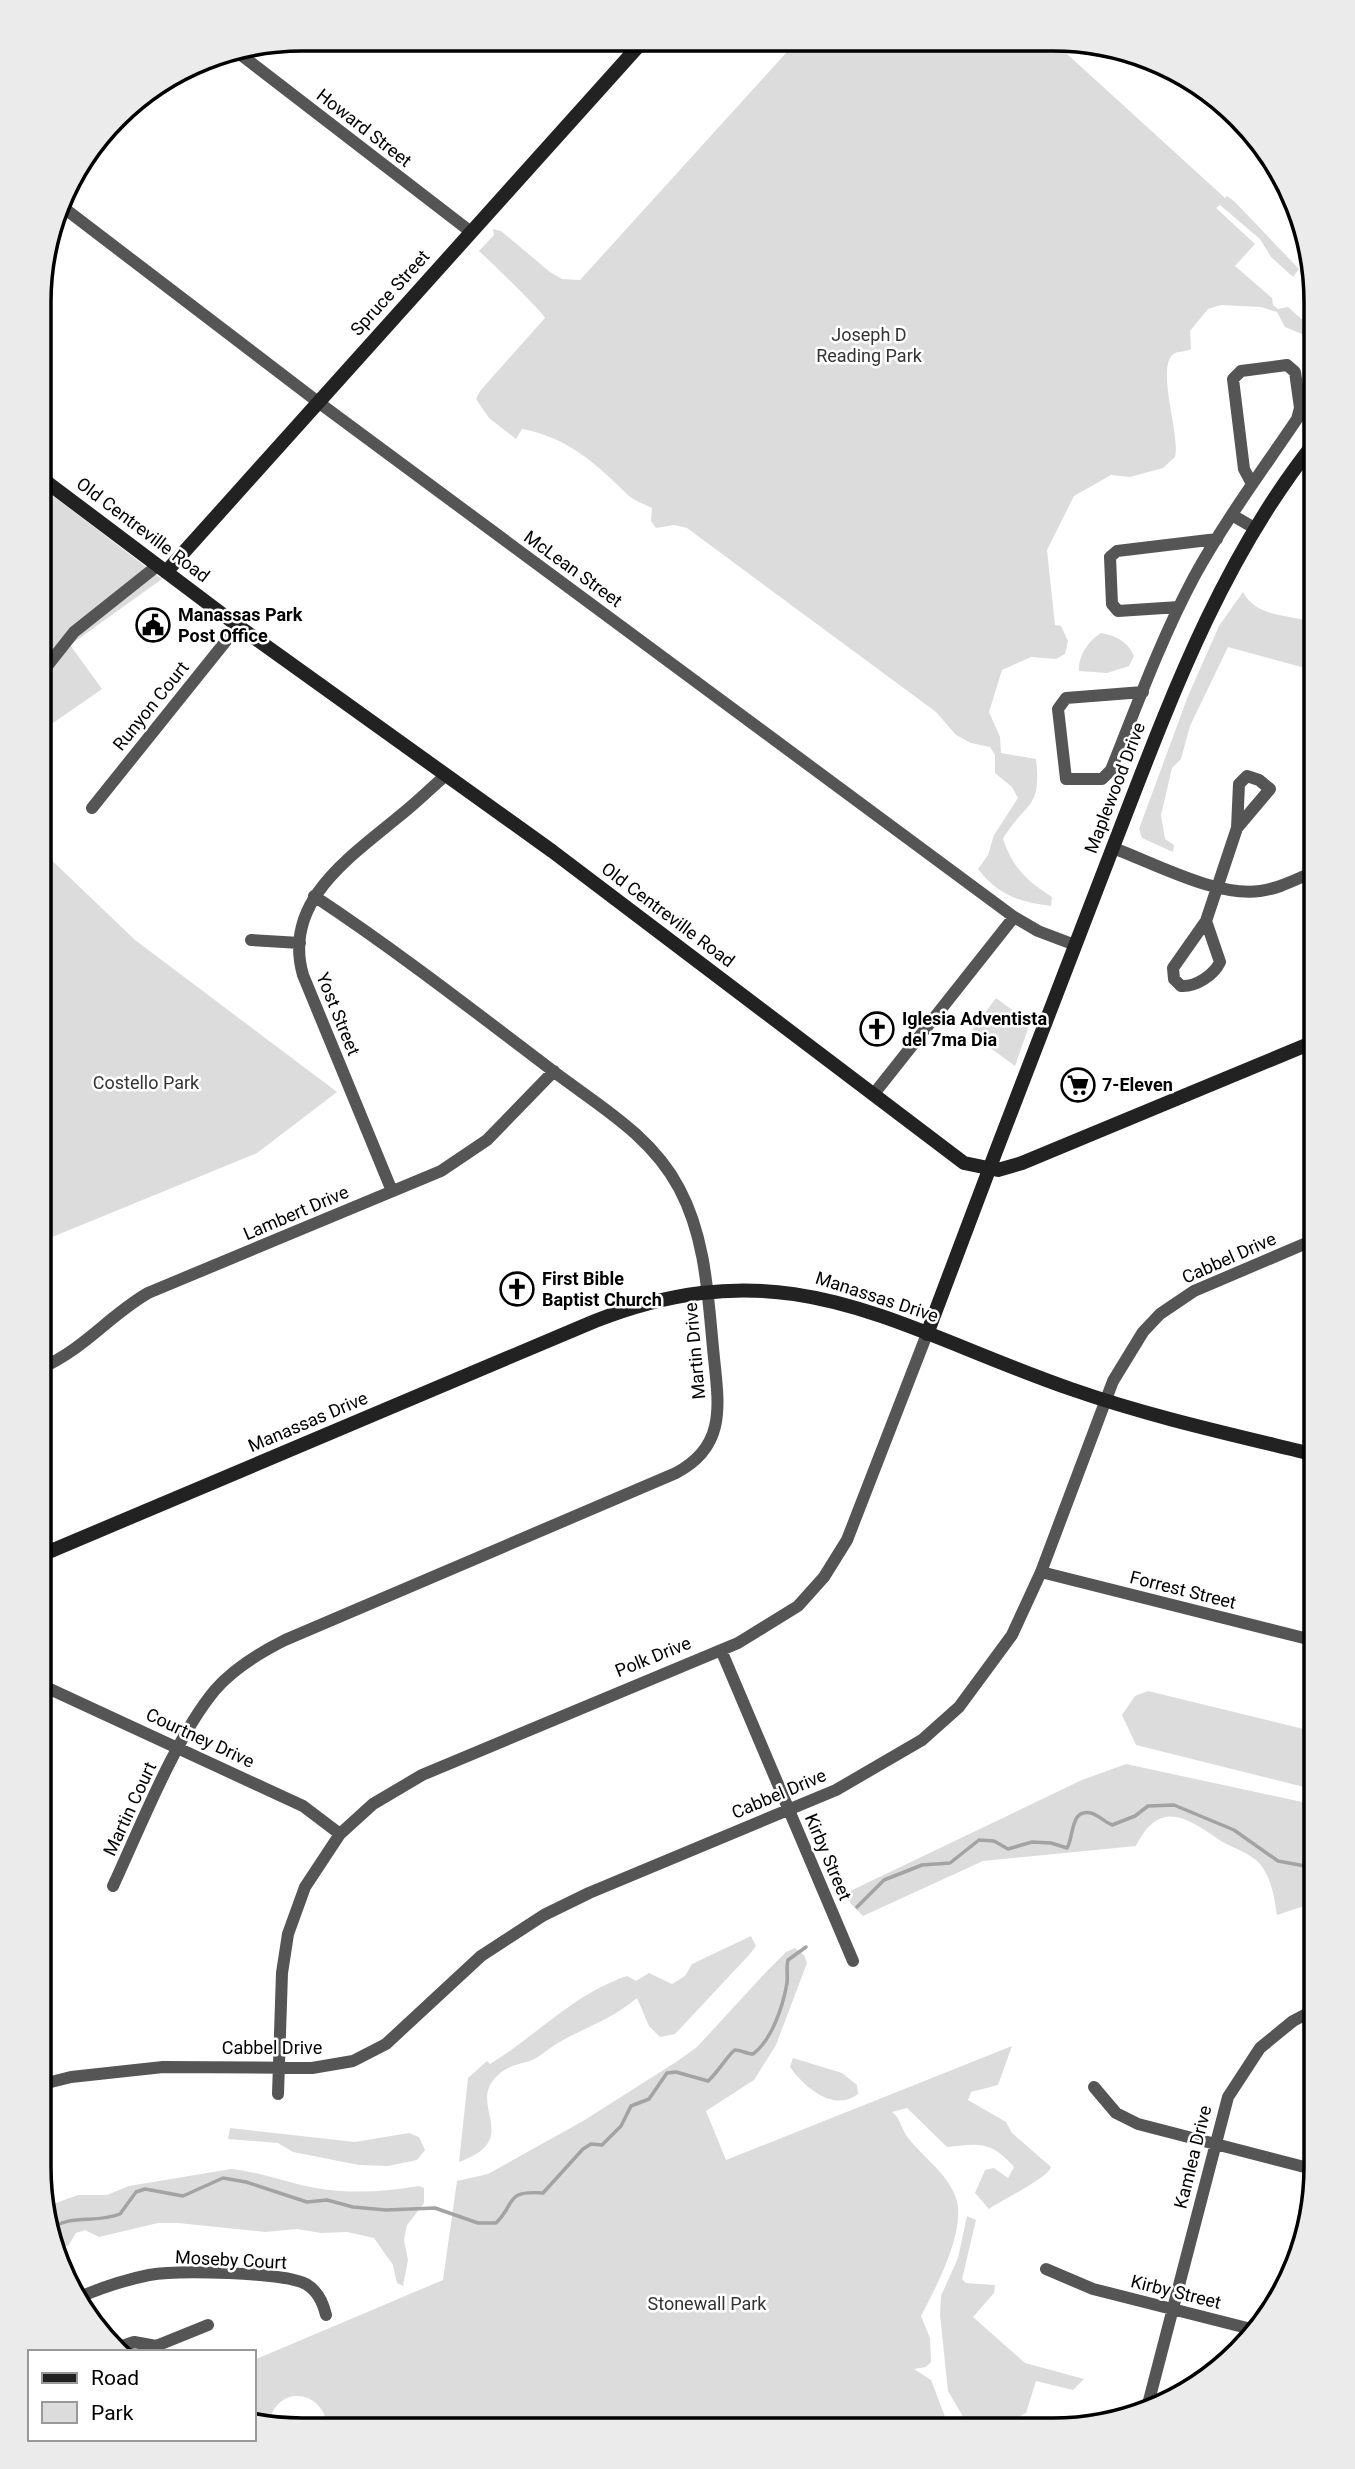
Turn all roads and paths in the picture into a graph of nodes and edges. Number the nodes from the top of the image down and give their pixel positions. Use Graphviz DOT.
graph roads {
  1 [pos="634,51"];
  2 [pos="245,58"];
  3 [pos="68,211"];
  4 [pos="471,232"];
  5 [pos="318,402"];
  6 [pos="1304,460"];
  7 [pos="1252,484"];
  8 [pos="51,485"];
  9 [pos="1232,515"];
  10 [pos="1256,529"];
  11 [pos="1217,539"];
  12 [pos="161,569"];
  13 [pos="1179,607"];
  14 [pos="238,626"];
  15 [pos="51,661"];
  16 [pos="1143,692"];
  17 [pos="446,775"];
  18 [pos="92,808"];
  19 [pos="1237,828"];
  20 [pos="1113,848"];
  21 [pos="1304,875"];
  22 [pos="1218,887"];
  23 [pos="314,896"];
  24 [pos="1014,917"];
  25 [pos="1206,921"];
  26 [pos="251,940"];
  27 [pos="300,943"];
  28 [pos="1075,945"];
  29 [pos="1304,1046"];
  30 [pos="554,1071"];
  31 [pos="873,1095"];
  32 [pos="989,1169"];
  33 [pos="392,1191"];
  34 [pos="1304,1244"];
  35 [pos="707,1290"];
  36 [pos="927,1334"];
  37 [pos="51,1363"];
  38 [pos="1105,1401"];
  39 [pos="1304,1452"];
  40 [pos="51,1551"];
  41 [pos="1041,1573"];
  42 [pos="1304,1638"];
  43 [pos="722,1650"];
  44 [pos="51,1689"];
  45 [pos="179,1747"];
  46 [pos="789,1809"];
  47 [pos="340,1834"];
  48 [pos="113,1886"];
  49 [pos="853,1961"];
  50 [pos="1304,2016"];
  51 [pos="278,2068"];
  52 [pos="51,2082"];
  53 [pos="1094,2087"];
  54 [pos="278,2094"];
  55 [pos="1214,2143"];
  56 [pos="1304,2167"];
  57 [pos="1046,2269"];
  58 [pos="85,2295"];
  59 [pos="1174,2309"];
  60 [pos="326,2315"];
  61 [pos="208,2325"];
  62 [pos="1246,2328"];
  63 [pos="124,2345"];
  64 [pos="1150,2399"];
  1 -- 4 [label="main road, Spruce Street"];
  2 -- 4 [label="street, Howard Street"];
  3 -- 5 [label="street, McLean Street"];
  4 -- 5 [label="main road, Spruce Street"];
  5 -- 12 [label="main road, Spruce Street"];
  5 -- 24 [label="street, McLean Street"];
  6 -- 10 [label="main road, Maplewood Drive"];
  7 -- 7 [label="street"];
  7 -- 9 [label="street"];
  8 -- 12 [label="main road, Old Centreville Road"];
  9 -- 10 [label="street"];
  9 -- 11 [label="street"];
  10 -- 20 [label="main road, Maplewood Drive"];
  11 -- 13 [label="street"];
  11 -- 13 [label="street"];
  12 -- 14 [label="main road, Old Centreville Road"];
  12 -- 15 [label="street, Spruce Street"];
  13 -- 16 [label="street"];
  14 -- 17 [label="main road, Old Centreville Road"];
  14 -- 18 [label="street, Runyon Court"];
  16 -- 16 [label="street"];
  17 -- 23 [label="street, Yost Street"];
  17 -- 31 [label="main road, Old Centreville Road"];
  19 -- 22 [label="street"];
  20 -- 22 [label="street"];
  20 -- 28 [label="main road, Maplewood Drive"];
  21 -- 22 [label="street"];
  22 -- 25 [label="street"];
  23 -- 27 [label="street, Yost Street"];
  23 -- 30 [label="street, Martin Drive"];
  24 -- 28 [label="street, McLean Street"];
  24 -- 31 [label="street"];
  25 -- 25 [label="street"];
  26 -- 27 [label="street"];
  27 -- 33 [label="street, Yost Street"];
  28 -- 32 [label="main road, Maplewood Drive"];
  29 -- 32 [label="main road, Old Centreville Road"];
  30 -- 33 [label="street, Lambert Drive"];
  30 -- 35 [label="street, Martin Drive"];
  31 -- 32 [label="main road, Old Centreville Road"];
  32 -- 36 [label="main road, Polk Drive"];
  33 -- 37 [label="street, Lambert Drive"];
  34 -- 38 [label="street, Cabbel Drive"];
  35 -- 36 [label="main road, Manassas Drive"];
  35 -- 40 [label="main road, Manassas Drive"];
  35 -- 45 [label="street, Martin Drive"];
  36 -- 38 [label="main road, Manassas Drive"];
  36 -- 43 [label="street, Polk Drive"];
  38 -- 39 [label="main road, Manassas Drive"];
  38 -- 41 [label="street, Cabbel Drive"];
  41 -- 42 [label="street, Forrest Street"];
  41 -- 46 [label="street, Cabbel Drive"];
  43 -- 46 [label="street, Kirby Street"];
  43 -- 47 [label="street, Polk Drive"];
  44 -- 45 [label="street, Courtney Drive"];
  45 -- 47 [label="street, Courtney Drive"];
  45 -- 48 [label="street, Martin Court"];
  46 -- 49 [label="street, Kirby Street"];
  46 -- 51 [label="street, Cabbel Drive"];
  47 -- 51 [label="street, Polk Drive"];
  50 -- 55 [label="street, Kamlea Drive"];
  51 -- 52 [label="street, Cabbel Drive"];
  51 -- 54 [label="street, Polk Drive"];
  53 -- 55 [label="street"];
  55 -- 56 [label="street"];
  55 -- 59 [label="street, Kamlea Drive"];
  57 -- 59 [label="street, Kirby Street"];
  58 -- 60 [label="street, Moseby Court"];
  59 -- 62 [label="street, Kirby Street"];
  59 -- 64 [label="street, Kamlea Drive"];
  61 -- 63 [label="street"];
}
